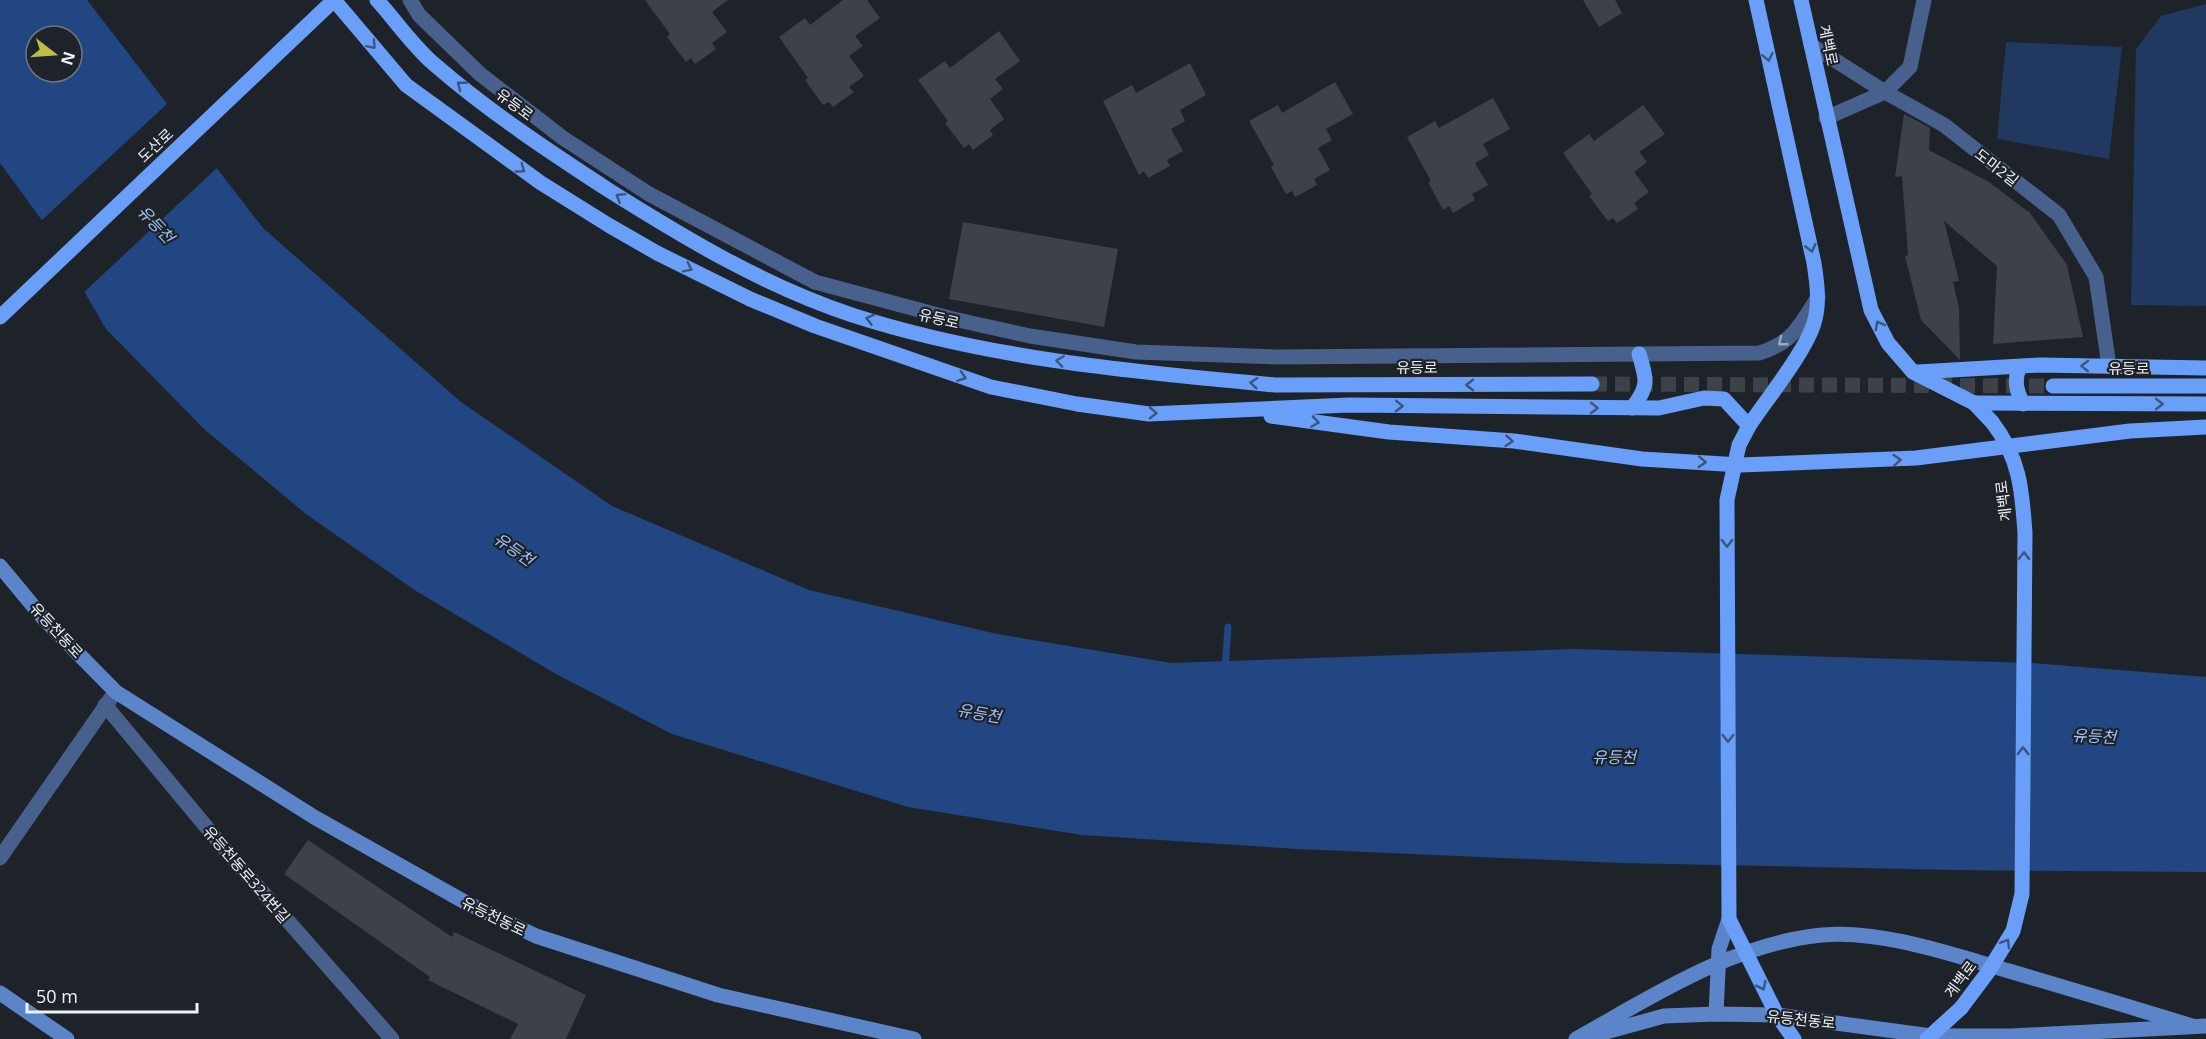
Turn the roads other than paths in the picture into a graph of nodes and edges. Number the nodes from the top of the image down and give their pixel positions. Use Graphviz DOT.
graph roads {
  1 [pos="377,0"];
  2 [pos="410,0"];
  3 [pos="1756,0"];
  4 [pos="1801,0"];
  5 [pos="1924,0"];
  6 [pos="332,2"];
  7 [pos="1811,45"];
  8 [pos="1884,92"];
  9 [pos="1826,118"];
  10 [pos="763,255"];
  11 [pos="753,274"];
  12 [pos="1818,297"];
  13 [pos="0,317"];
  14 [pos="1639,354"];
  15 [pos="2109,366"];
  16 [pos="2020,367"];
  17 [pos="2206,368"];
  18 [pos="1913,372"];
  19 [pos="1592,384"];
  20 [pos="2053,386"];
  21 [pos="2206,386"];
  22 [pos="1974,403"];
  23 [pos="2023,404"];
  24 [pos="2206,404"];
  25 [pos="1632,408"];
  26 [pos="1236,411"];
  27 [pos="1749,426"];
  28 [pos="2206,427"];
  29 [pos="0,566"];
  30 [pos="116,692"];
  31 [pos="105,705"];
  32 [pos="0,858"];
  33 [pos="1729,919"];
  34 [pos="0,993"];
  35 [pos="1716,1014"];
  36 [pos="1776,1015"];
  37 [pos="2199,1026"];
  38 [pos="1929,1037"];
  39 [pos="67,1039"];
  40 [pos="392,1039"];
  41 [pos="914,1039"];
  42 [pos="1577,1039"];
  43 [pos="1794,1039"];
  11 -- 1 [label="main road, 유등로, one-way"];
  2 -- 10 [label="street"];
  3 -- 12 [label="main road, one-way"];
  4 -- 7 [label="main road, 계백로"];
  5 -- 8 [label="street"];
  6 -- 13 [label="main road, 도산로"];
  6 -- 26 [label="main road, one-way"];
  7 -- 8 [label="street, 도마2길"];
  7 -- 9 [label="main road, 계백로"];
  8 -- 9 [label="street"];
  8 -- 15 [label="street, 도마2길"];
  18 -- 9 [label="main road, 계백로, one-way"];
  10 -- 11 [label="street"];
  10 -- 14 [label="street"];
  19 -- 11 [label="main road, 유등로, one-way"];
  12 -- 14 [label="street, one-way"];
  12 -- 27 [label="main road"];
  14 -- 25 [label="main road"];
  15 -- 16 [label="main road, one-way"];
  15 -- 17 [label="main road"];
  16 -- 18 [label="main road"];
  16 -- 23 [label="main road"];
  18 -- 22 [label="main road, 계백로"];
  20 -- 21 [label="main road, 유등로"];
  22 -- 23 [label="main road"];
  38 -- 22 [label="main road, 계백로, one-way, bridge"];
  23 -- 24 [label="main road, one-way"];
  26 -- 25 [label="main road, one-way"];
  25 -- 27 [label="main road"];
  26 -- 28 [label="main road, one-way"];
  27 -- 33 [label="main road, one-way, bridge"];
  29 -- 30 [label="main road, 유등천동로"];
  30 -- 31 [label="street"];
  30 -- 41 [label="main road, 유등천동로"];
  31 -- 32 [label="street"];
  31 -- 40 [label="street, 유등천동로324번길"];
  33 -- 35 [label="main road, bridge"];
  33 -- 36 [label="main road, one-way, bridge"];
  34 -- 39 [label="main road"];
  35 -- 36 [label="main road, 유등천동로"];
  35 -- 42 [label="main road, 유등천동로"];
  36 -- 38 [label="main road, 유등천동로"];
  36 -- 43 [label="main road"];
  37 -- 38 [label="main road, 유등천동로"];
  37 -- 42 [label="main road"];
}
